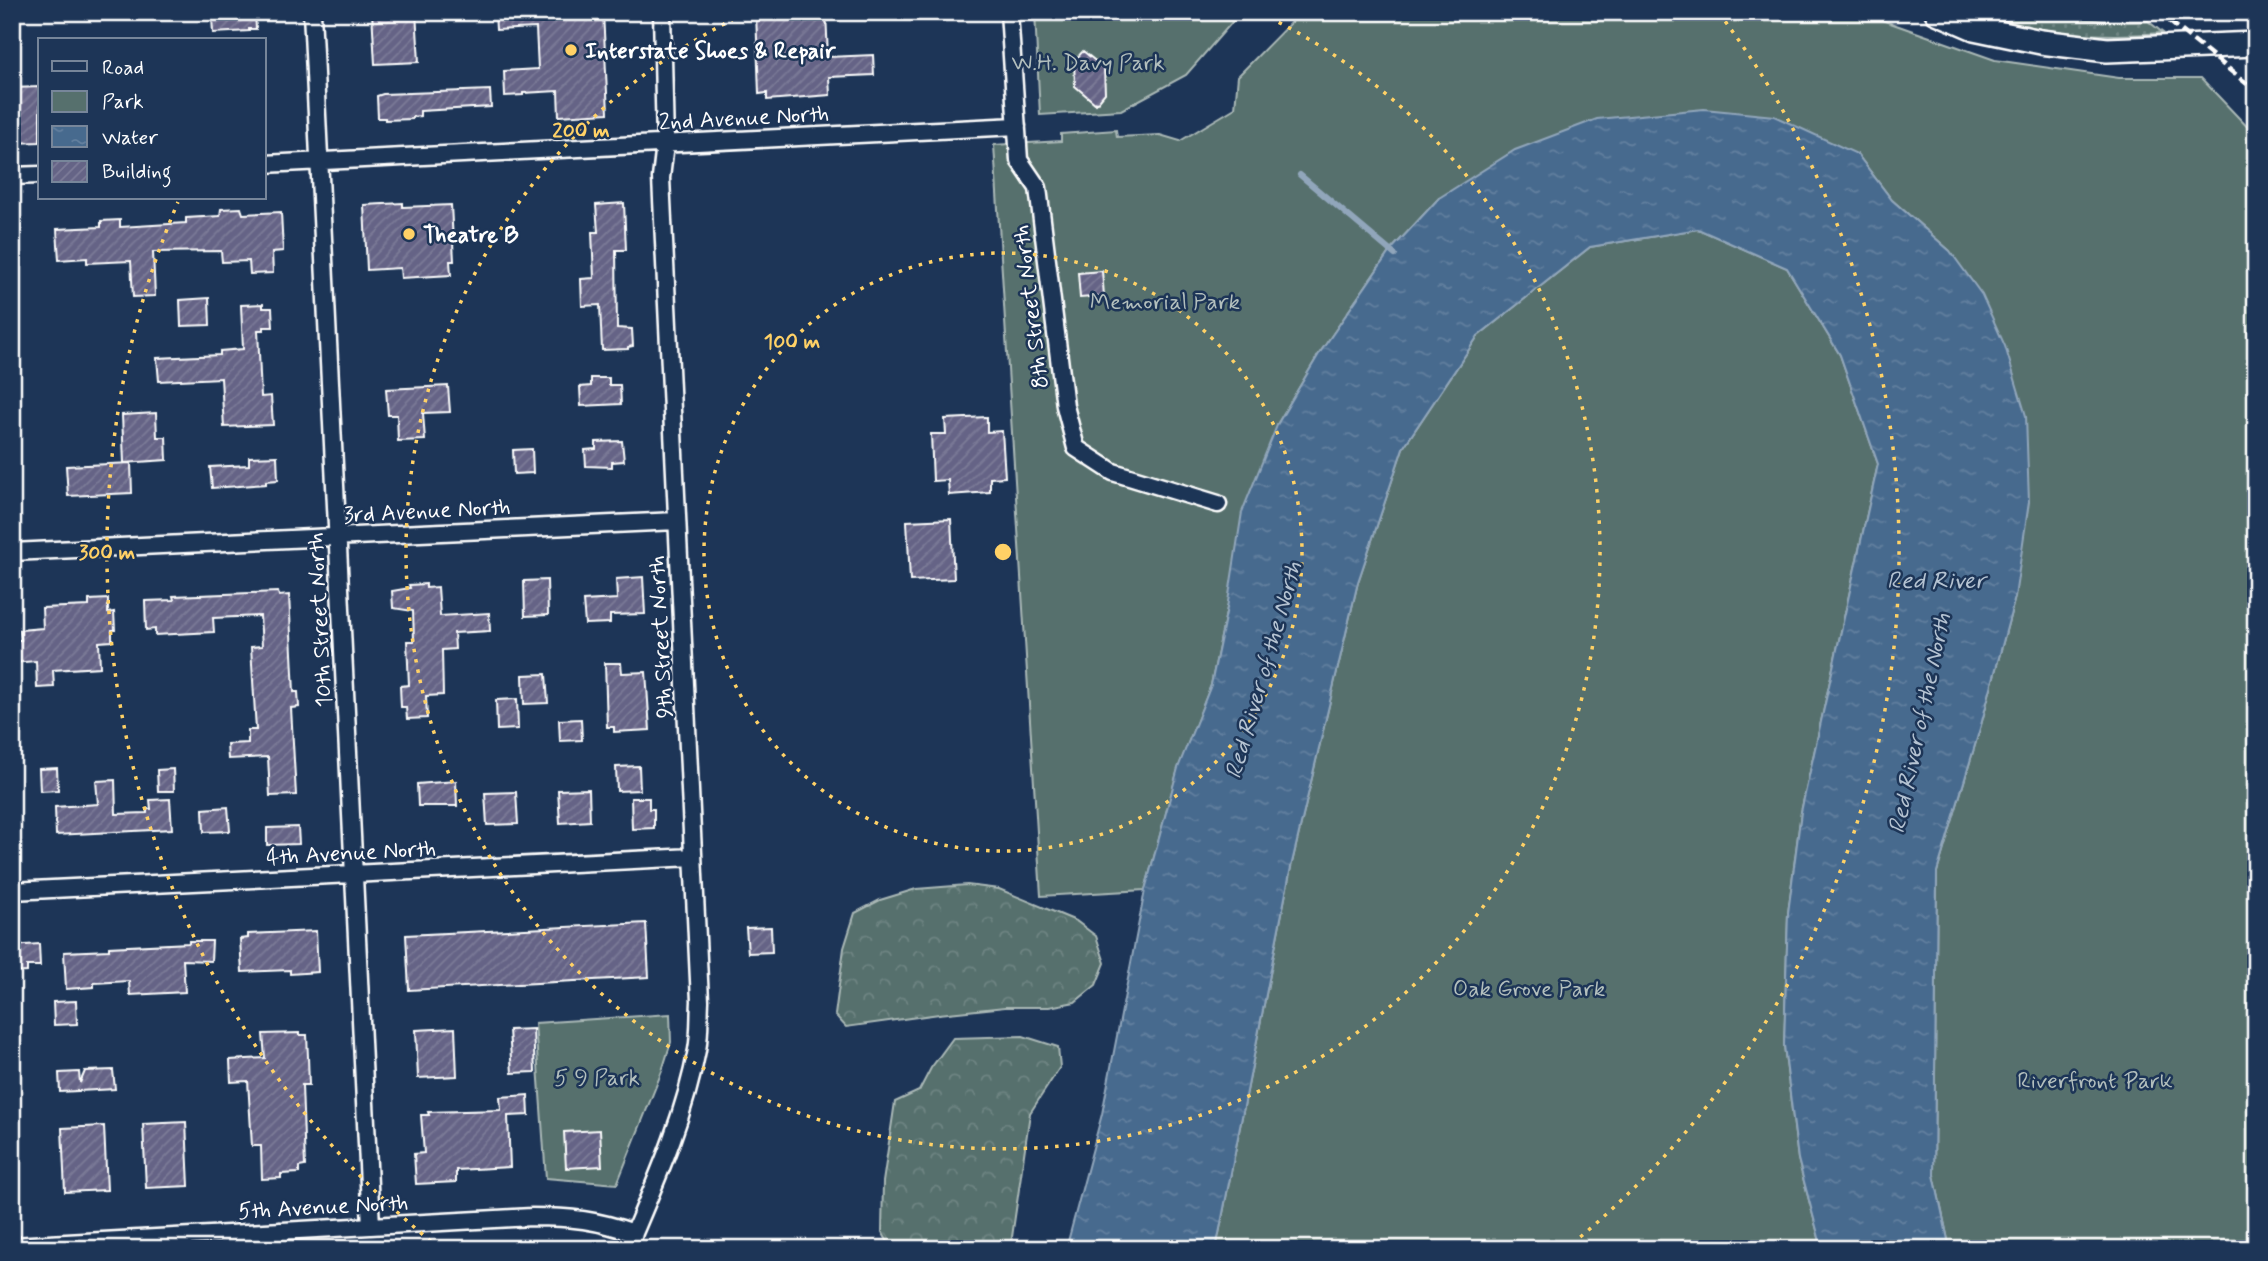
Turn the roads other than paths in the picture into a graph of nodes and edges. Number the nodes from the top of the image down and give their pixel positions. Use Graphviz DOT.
graph roads {
  1 [pos="312,12"];
  2 [pos="662,12"];
  3 [pos="1009,12"];
  4 [pos="1937,12"];
  5 [pos="2256,44"];
  6 [pos="1017,127"];
  7 [pos="665,144"];
  8 [pos="319,161"];
  9 [pos="266,164"];
  10 [pos="38,175"];
  11 [pos="12,176"];
  12 [pos="1218,504"];
  13 [pos="677,520"];
  14 [pos="337,537"];
  15 [pos="12,552"];
  16 [pos="693,857"];
  17 [pos="354,874"];
  18 [pos="12,891"];
  19 [pos="370,1226"];
  20 [pos="280,1231"];
  21 [pos="632,1241"];
  22 [pos="12,1246"];
  23 [pos="281,1249"];
  1 -- 8 [label="street, 10th Street North"];
  2 -- 7 [label="street, 9th Street North"];
  3 -- 6 [label="street, 8th Street North"];
  4 -- 5 [label="main road"];
  6 -- 7 [label="street, 2nd Avenue North"];
  6 -- 12 [label="street, 8th Street North"];
  7 -- 8 [label="street, 2nd Avenue North"];
  7 -- 13 [label="street, 9th Street North"];
  8 -- 9 [label="street, 2nd Avenue North"];
  8 -- 14 [label="street, 10th Street North"];
  10 -- 11 [label="street"];
  13 -- 14 [label="street, 3rd Avenue North"];
  13 -- 16 [label="street, 9th Street North"];
  14 -- 15 [label="street, 3rd Avenue North"];
  14 -- 17 [label="street, 10th Street North"];
  16 -- 17 [label="street, 4th Avenue North"];
  16 -- 21 [label="street, 9th Street North"];
  17 -- 18 [label="street, 4th Avenue North"];
  17 -- 19 [label="street, 10th Street North"];
  19 -- 20 [label="street, 5th Avenue North"];
  19 -- 21 [label="street, 5th Avenue North"];
  20 -- 22 [label="street, 5th Avenue North"];
  20 -- 23 [label="street"];
}
